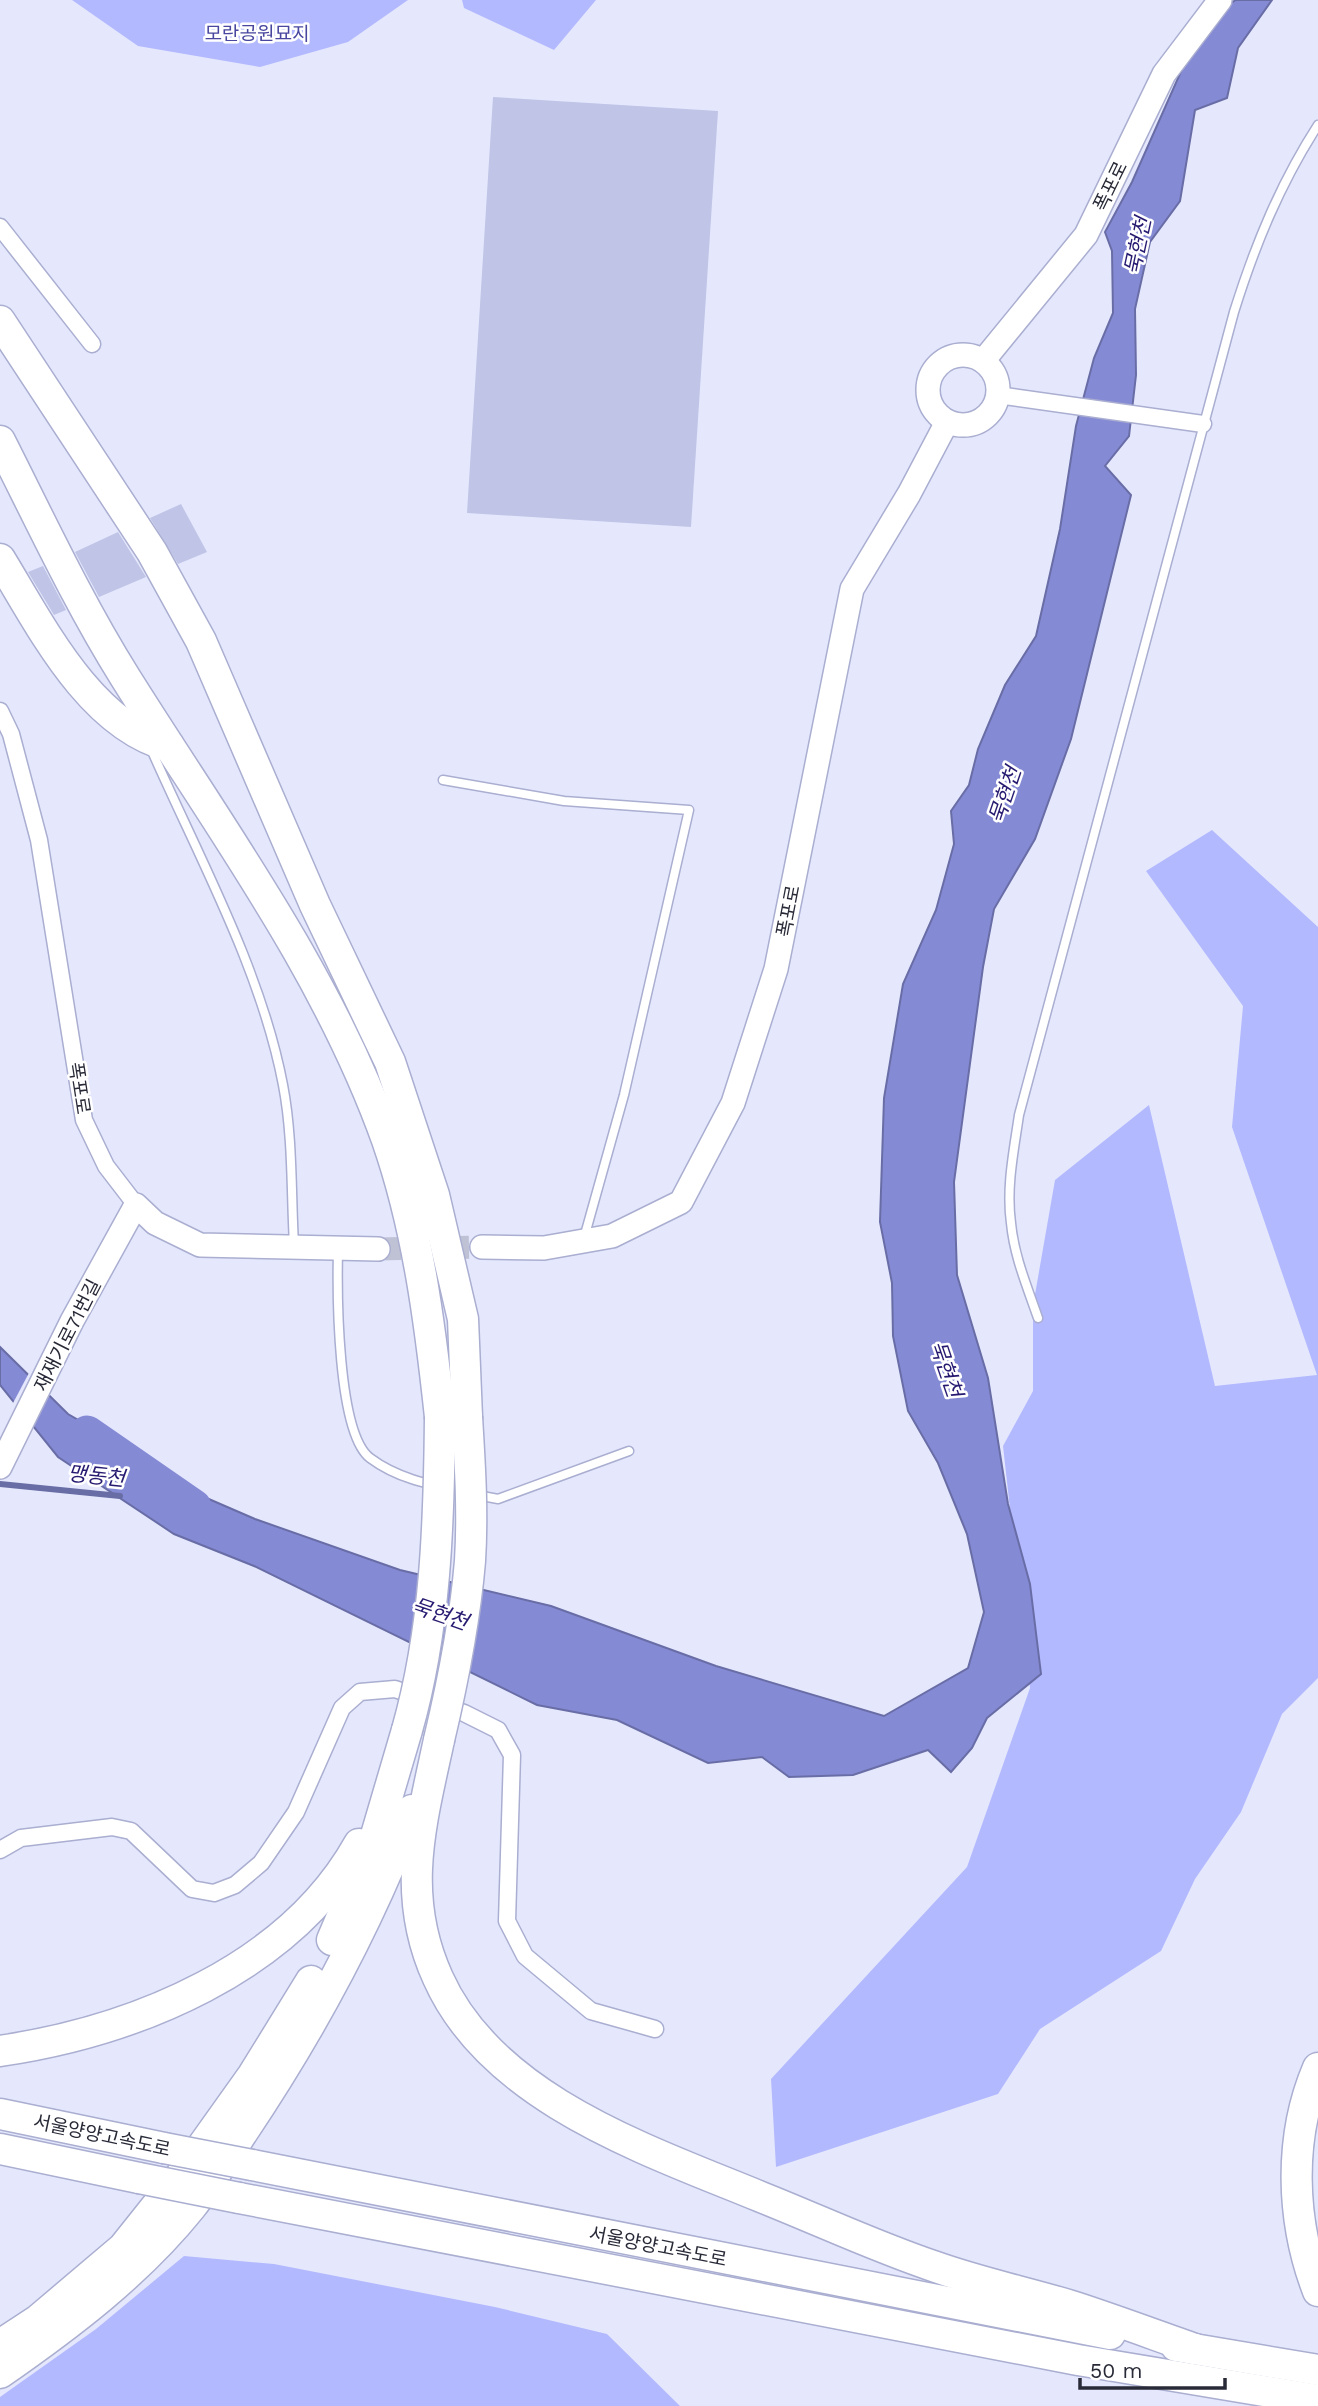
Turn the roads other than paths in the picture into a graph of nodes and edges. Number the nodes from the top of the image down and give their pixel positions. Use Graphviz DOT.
graph roads {
  1 [pos="1220,0"];
  2 [pos="1318,125"];
  3 [pos="0,227"];
  4 [pos="0,321"];
  5 [pos="92,344"];
  6 [pos="983,361"];
  7 [pos="998,395"];
  8 [pos="947,422"];
  9 [pos="1203,424"];
  10 [pos="0,442"];
  11 [pos="0,559"];
  12 [pos="0,711"];
  13 [pos="158,743"];
  14 [pos="443,780"];
  15 [pos="136,1205"];
  16 [pos="583,1241"];
  17 [pos="294,1245"];
  18 [pos="338,1247"];
  19 [pos="482,1247"];
  20 [pos="378,1249"];
  21 [pos="1038,1318"];
  22 [pos="454,1417"];
  23 [pos="629,1451"];
  24 [pos="0,1466"];
  25 [pos="439,1740"];
  26 [pos="390,1789"];
  27 [pos="0,1850"];
  28 [pos="655,2029"];
  29 [pos="0,2051"];
  30 [pos="1318,2068"];
  31 [pos="0,2114"];
  32 [pos="1318,2125"];
  33 [pos="0,2148"];
  34 [pos="1318,2211"];
  35 [pos="1318,2291"];
  36 [pos="0,2346"];
  37 [pos="1195,2349"];
  38 [pos="1105,2365"];
  39 [pos="1318,2370"];
  40 [pos="0,2373"];
  41 [pos="1318,2400"];
  42 [pos="1243,2406"];
  1 -- 6 [label="main road, 폭포로"];
  2 -- 9 [label="lane"];
  3 -- 5 [label="street"];
  4 -- 22 [label="highway"];
  6 -- 7 [label="main road"];
  6 -- 8 [label="main road"];
  7 -- 8 [label="main road"];
  7 -- 9 [label="street"];
  8 -- 16 [label="main road, 폭포로"];
  9 -- 21 [label="lane"];
  10 -- 13 [label="highway"];
  11 -- 13 [label="highway"];
  12 -- 15 [label="street, 폭포로"];
  13 -- 17 [label="lane"];
  13 -- 22 [label="highway"];
  14 -- 16 [label="lane"];
  15 -- 17 [label="main road, 폭포로"];
  15 -- 24 [label="main road, 재재기로71번길"];
  16 -- 19 [label="main road, 폭포로"];
  17 -- 18 [label="main road, 폭포로"];
  18 -- 20 [label="main road, 폭포로"];
  18 -- 23 [label="lane"];
  22 -- 25 [label="highway, bridge"];
  22 -- 26 [label="highway, bridge"];
  25 -- 37 [label="highway"];
  25 -- 40 [label="highway"];
  26 -- 29 [label="highway"];
  26 -- 36 [label="highway"];
  27 -- 28 [label="street"];
  30 -- 35 [label="highway"];
  31 -- 37 [label="highway, 서울양양고속도로, bridge"];
  32 -- 34 [label="highway"];
  33 -- 38 [label="highway, 서울양양고속도로, bridge"];
  37 -- 39 [label="highway, 서울양양고속도로"];
  38 -- 41 [label="highway, 서울양양고속도로"];
  38 -- 42 [label="highway"];
}
